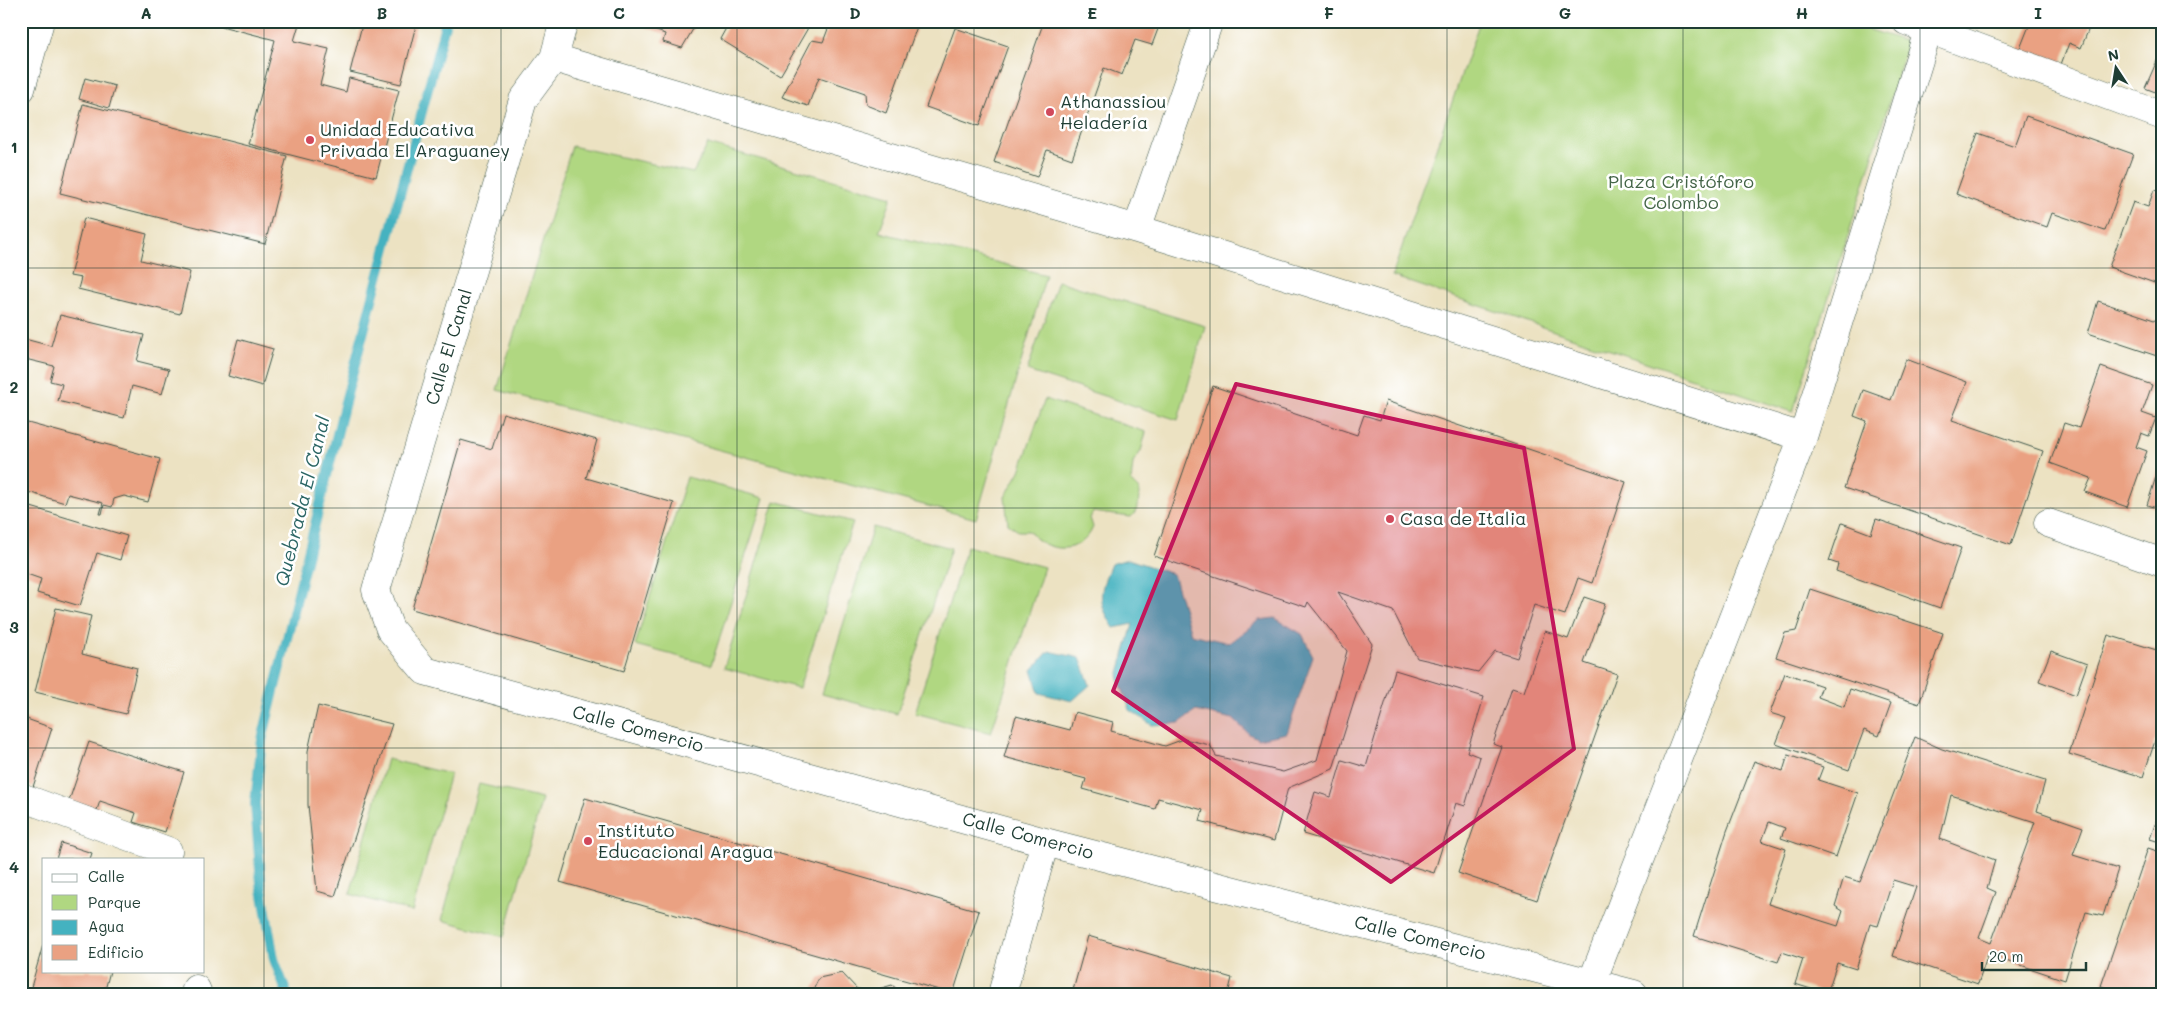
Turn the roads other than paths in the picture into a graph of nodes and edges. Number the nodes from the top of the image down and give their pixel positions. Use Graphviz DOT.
graph roads {
  1 [pos="40,21"];
  2 [pos="564,21"];
  3 [pos="1209,21"];
  4 [pos="1922,24"];
  5 [pos="554,58"];
  6 [pos="21,89"];
  7 [pos="2163,116"];
  8 [pos="1137,229"];
  9 [pos="1803,437"];
  10 [pos="2048,523"];
  11 [pos="2163,563"];
  12 [pos="425,671"];
  13 [pos="21,797"];
  14 [pos="1045,842"];
  15 [pos="168,851"];
  16 [pos="1592,982"];
  17 [pos="1002,994"];
  18 [pos="1634,994"];
  1 -- 6 [label="street"];
  2 -- 5 [label="street, Calle El Canal"];
  3 -- 8 [label="street"];
  4 -- 7 [label="street"];
  4 -- 9 [label="street"];
  5 -- 8 [label="street"];
  5 -- 12 [label="street, Calle El Canal"];
  8 -- 9 [label="street"];
  9 -- 16 [label="street"];
  10 -- 11 [label="street"];
  12 -- 14 [label="street, Calle Comercio"];
  13 -- 15 [label="street"];
  14 -- 16 [label="street, Calle Comercio"];
  14 -- 17 [label="street"];
  16 -- 18 [label="street, Calle Comercio"];
}
